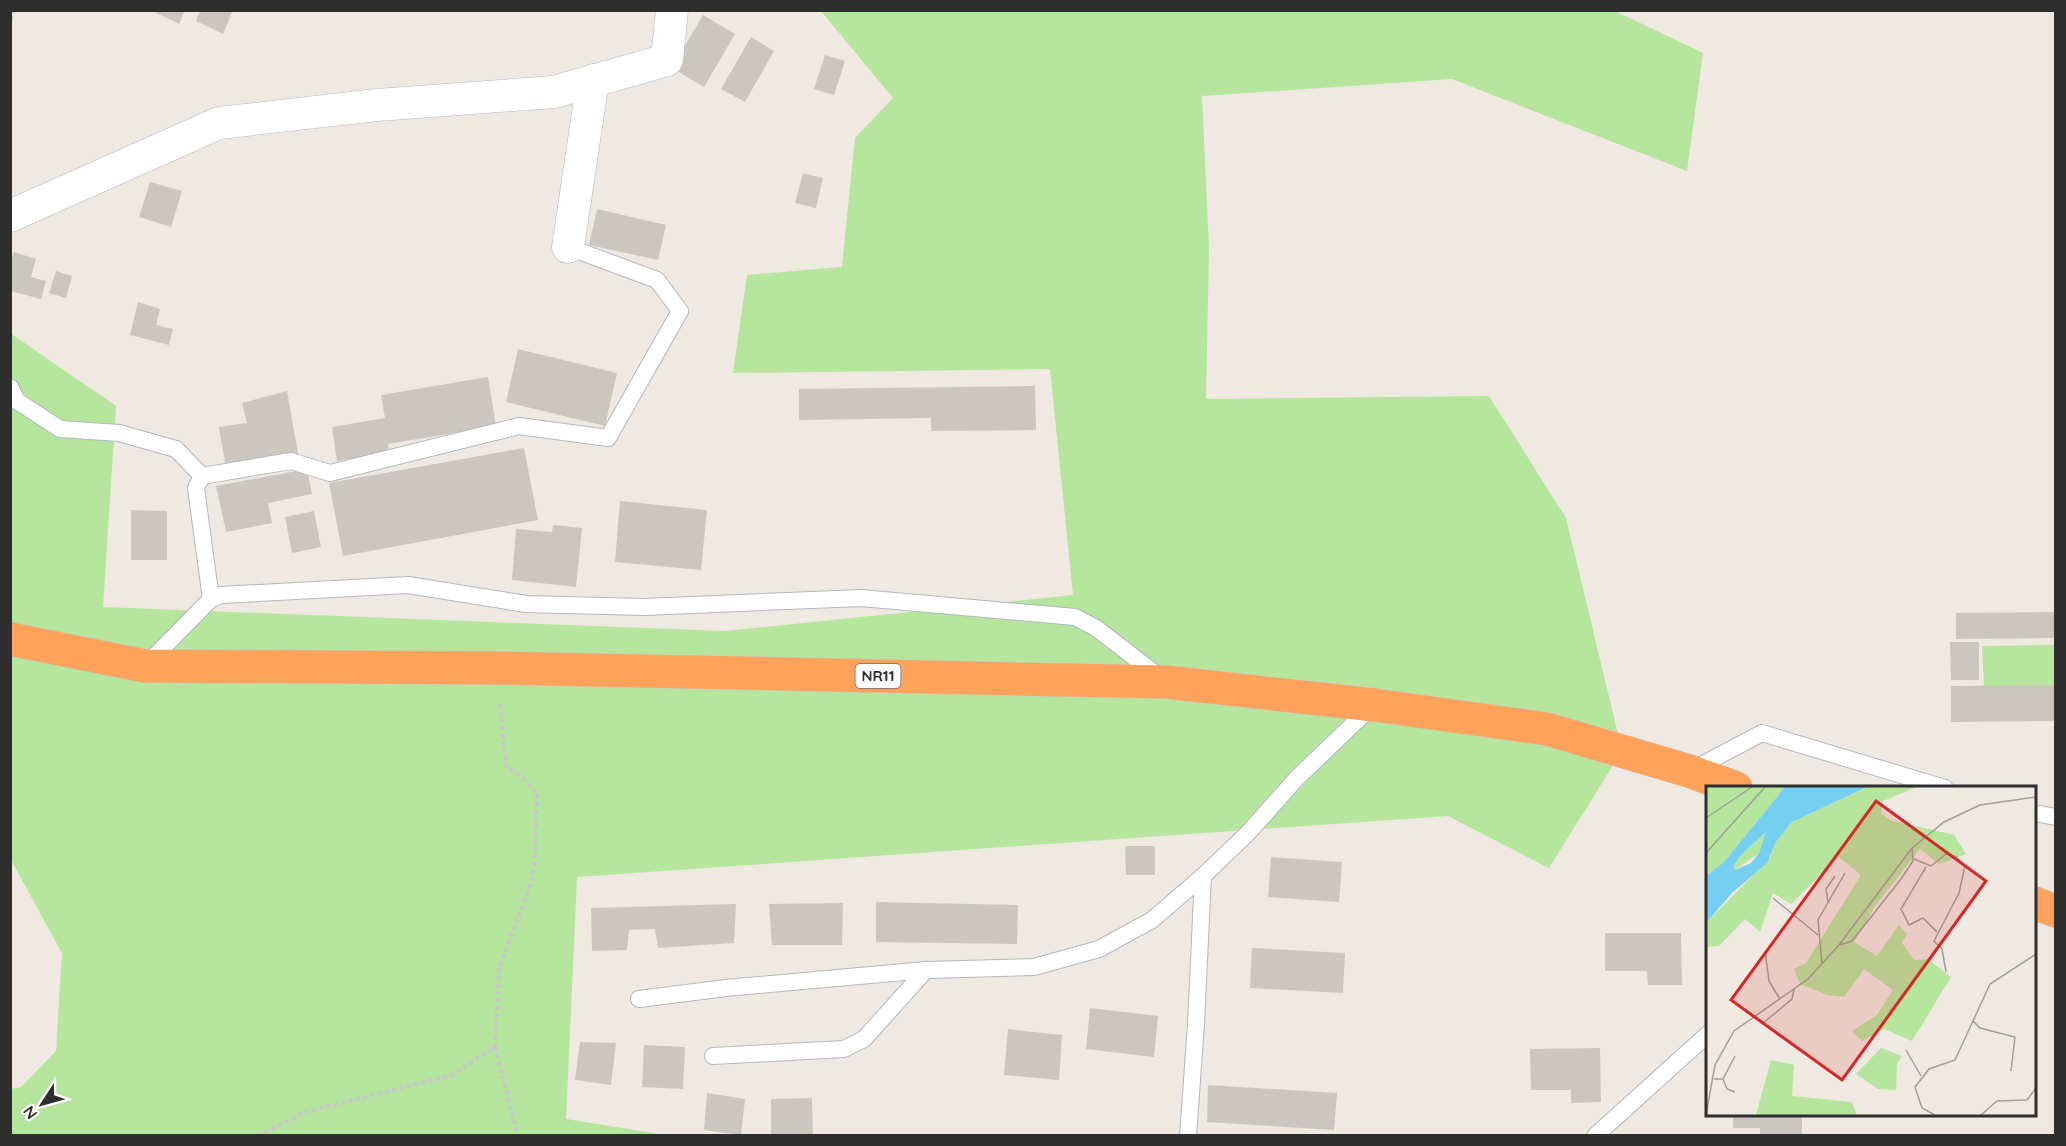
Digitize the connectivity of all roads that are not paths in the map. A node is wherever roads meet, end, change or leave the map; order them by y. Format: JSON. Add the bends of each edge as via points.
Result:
{"nodes":[{"id":1,"x":672,"y":10,"type":"edge"},
{"id":2,"x":593,"y":80,"type":"junction"},
{"id":3,"x":10,"y":216,"type":"edge"},
{"id":4,"x":568,"y":247,"type":"joint"},
{"id":5,"x":10,"y":387,"type":"edge"},
{"id":6,"x":202,"y":476,"type":"junction"},
{"id":7,"x":211,"y":599,"type":"junction"},
{"id":8,"x":10,"y":639,"type":"edge"},
{"id":9,"x":145,"y":666,"type":"junction"},
{"id":10,"x":1165,"y":682,"type":"junction"},
{"id":11,"x":1374,"y":705,"type":"junction"},
{"id":12,"x":1689,"y":771,"type":"junction"},
{"id":13,"x":1730,"y":786,"type":"edge"},
{"id":14,"x":1938,"y":786,"type":"edge"},
{"id":15,"x":2036,"y":813,"type":"edge"},
{"id":16,"x":2055,"y":817,"type":"edge"},
{"id":17,"x":1203,"y":876,"type":"junction"},
{"id":18,"x":2036,"y":904,"type":"edge"},
{"id":19,"x":2055,"y":911,"type":"edge"},
{"id":20,"x":926,"y":970,"type":"junction"},
{"id":21,"x":639,"y":999,"type":"dead end"},
{"id":22,"x":1706,"y":1035,"type":"edge"},
{"id":23,"x":713,"y":1056,"type":"dead end"},
{"id":24,"x":1188,"y":1136,"type":"edge"},
{"id":25,"x":1595,"y":1136,"type":"edge"}],
"edges":[{"from":1,"to":2,"type":"street","via":[[667,60]]},
{"from":2,"to":3,"type":"street","via":[[554,92],[377,105],[219,123]]},
{"from":2,"to":4,"type":"street"},
{"from":4,"to":6,"type":"lane","via":[[657,279],[680,311],[608,438],[519,426],[330,473],[291,460]]},
{"from":5,"to":6,"type":"lane","via":[[17,401],[60,429],[120,433],[176,449]]},
{"from":6,"to":7,"type":"lane","via":[[196,488]]},
{"from":7,"to":9,"type":"lane"},
{"from":7,"to":10,"type":"lane","via":[[221,595],[408,585],[526,604],[632,607],[861,598],[1075,616]]},
{"from":8,"to":9,"type":"highway","number":"NR11"},
{"from":9,"to":10,"type":"highway","number":"NR11","via":[[496,668]]},
{"from":10,"to":11,"type":"highway","number":"NR11"},
{"from":11,"to":12,"type":"highway","number":"NR11","via":[[1547,729]]},
{"from":11,"to":17,"type":"lane"},
{"from":12,"to":13,"type":"highway","number":"NR11"},
{"from":12,"to":14,"type":"lane","via":[[1762,733]]},
{"from":15,"to":16,"type":"lane"},
{"from":17,"to":20,"type":"lane","via":[[1152,920],[1099,949],[1034,967]]},
{"from":17,"to":24,"type":"lane"},
{"from":18,"to":19,"type":"highway"},
{"from":20,"to":21,"type":"lane"},
{"from":20,"to":23,"type":"lane","via":[[864,1039],[844,1049]]},
{"from":22,"to":25,"type":"lane"}]}
